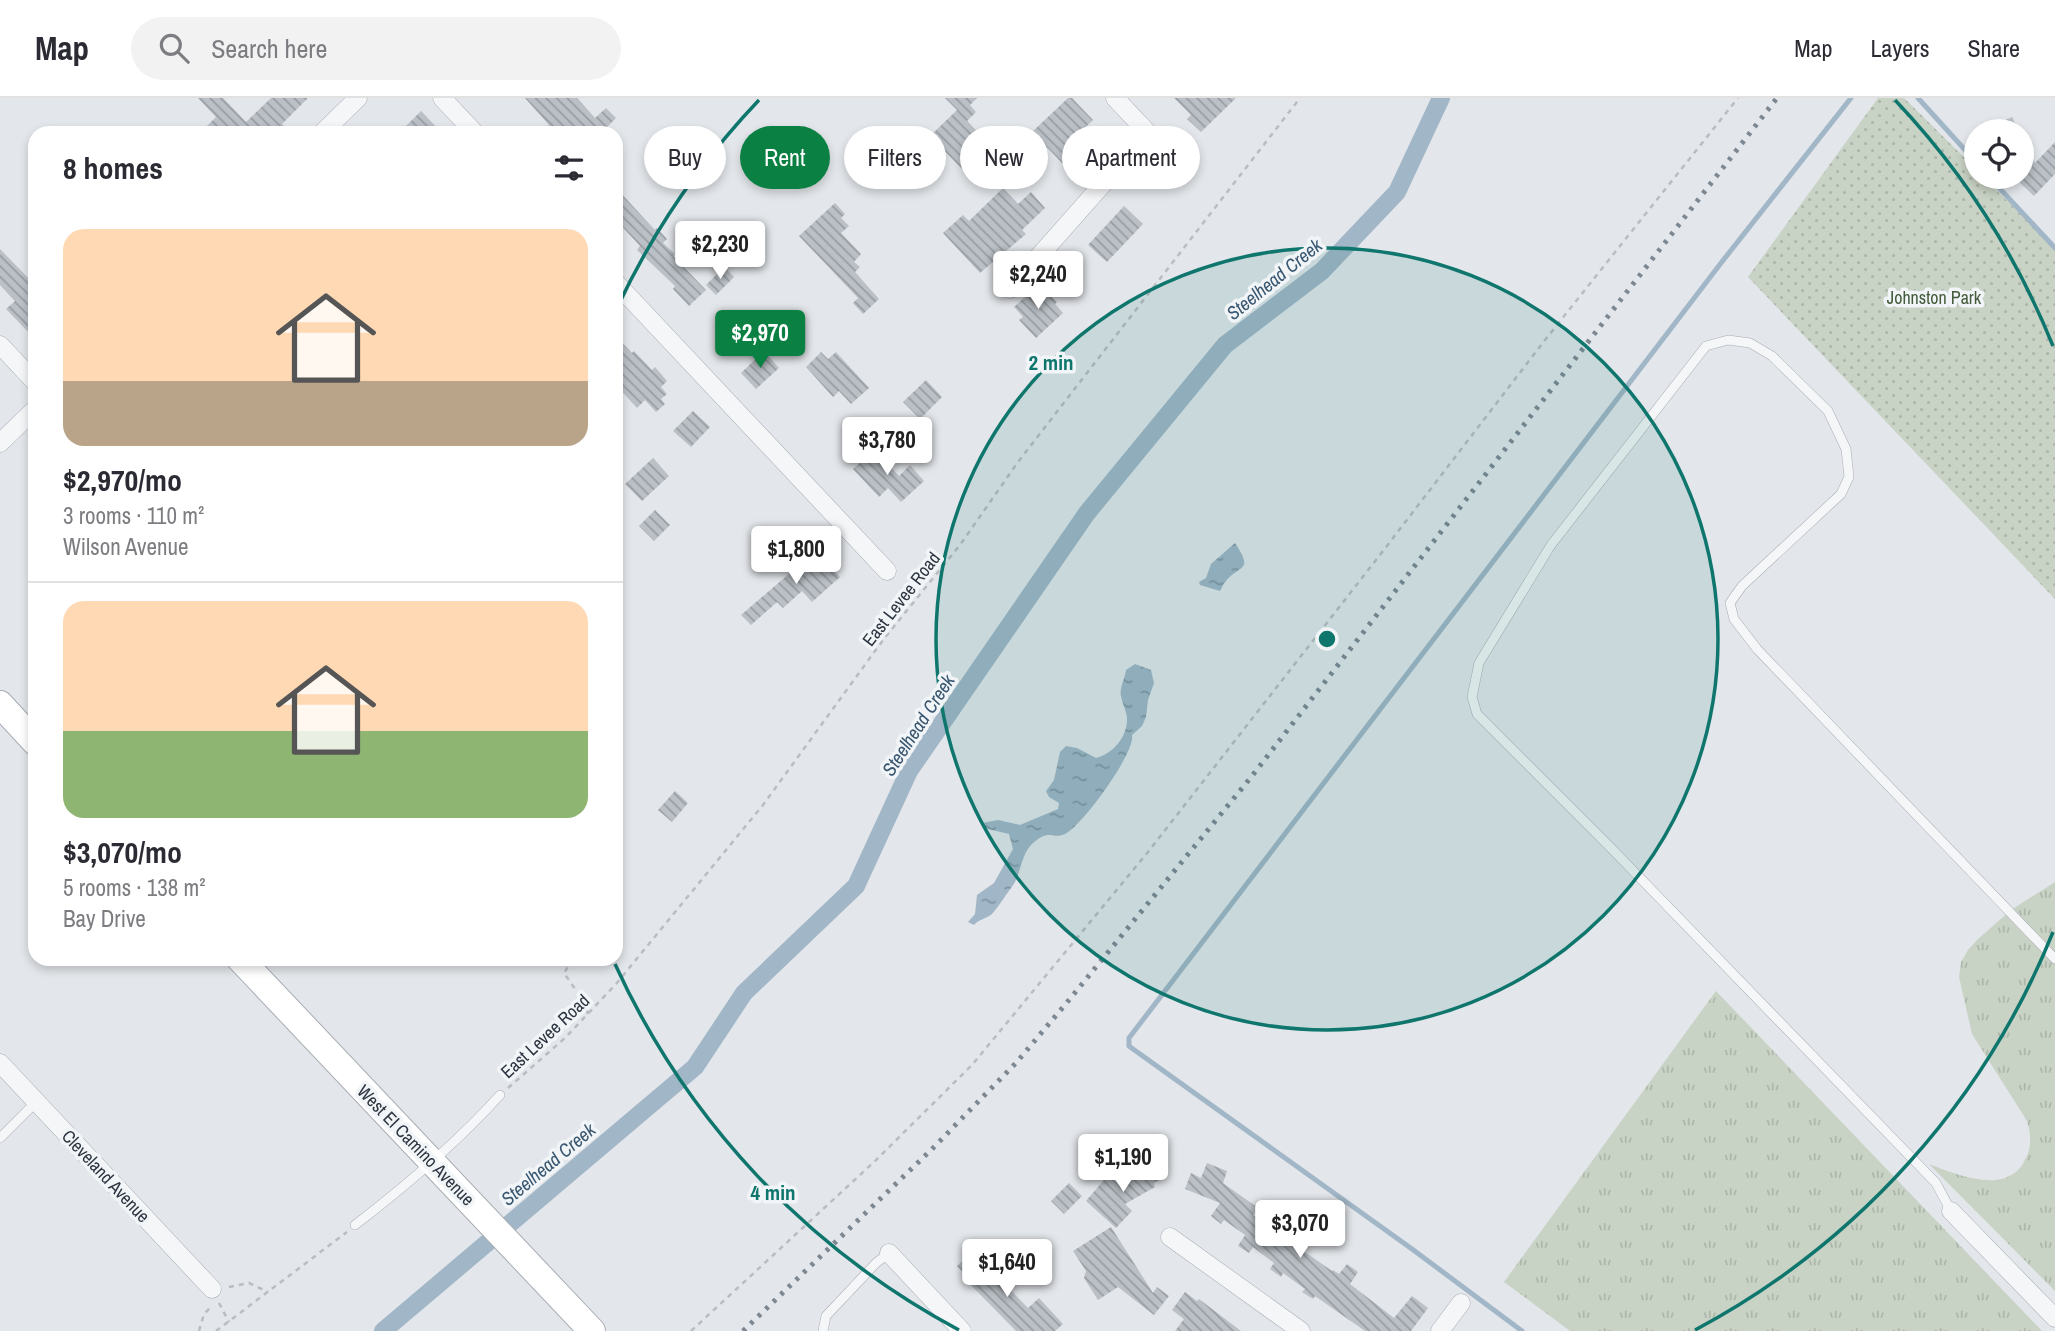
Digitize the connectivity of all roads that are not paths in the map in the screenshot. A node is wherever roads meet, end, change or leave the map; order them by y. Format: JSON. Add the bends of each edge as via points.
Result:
{"nodes":[{"id":1,"x":358,"y":98,"type":"edge"},
{"id":2,"x":442,"y":98,"type":"edge"},
{"id":3,"x":1115,"y":98,"type":"edge"},
{"id":4,"x":329,"y":126,"type":"edge"},
{"id":5,"x":468,"y":126,"type":"edge"},
{"id":6,"x":1141,"y":126,"type":"edge"},
{"id":7,"x":1098,"y":189,"type":"edge"},
{"id":8,"x":1010,"y":289,"type":"dead end"},
{"id":9,"x":623,"y":290,"type":"edge"},
{"id":10,"x":0,"y":345,"type":"edge"},
{"id":11,"x":28,"y":375,"type":"edge"},
{"id":12,"x":28,"y":416,"type":"edge"},
{"id":13,"x":0,"y":443,"type":"edge"},
{"id":14,"x":887,"y":571,"type":"dead end"},
{"id":15,"x":0,"y":704,"type":"edge"},
{"id":16,"x":28,"y":734,"type":"edge"},
{"id":17,"x":2055,"y":959,"type":"edge"},
{"id":18,"x":247,"y":966,"type":"edge"},
{"id":19,"x":0,"y":1063,"type":"edge"},
{"id":20,"x":500,"y":1095,"type":"road end"},
{"id":21,"x":36,"y":1102,"type":"junction"},
{"id":22,"x":0,"y":1138,"type":"edge"},
{"id":23,"x":433,"y":1163,"type":"junction"},
{"id":24,"x":1951,"y":1210,"type":"joint"},
{"id":25,"x":355,"y":1225,"type":"road end"},
{"id":26,"x":1170,"y":1237,"type":"dead end"},
{"id":27,"x":890,"y":1253,"type":"joint"},
{"id":28,"x":218,"y":1290,"type":"road end"},
{"id":29,"x":1461,"y":1303,"type":"dead end"},
{"id":30,"x":2055,"y":1318,"type":"edge"},
{"id":31,"x":592,"y":1331,"type":"edge"},
{"id":32,"x":823,"y":1331,"type":"edge"},
{"id":33,"x":962,"y":1331,"type":"edge"},
{"id":34,"x":1301,"y":1331,"type":"edge"},
{"id":35,"x":1440,"y":1331,"type":"edge"}],
"edges":[{"from":1,"to":4,"type":"street"},
{"from":2,"to":5,"type":"street"},
{"from":3,"to":6,"type":"street"},
{"from":7,"to":8,"type":"street"},
{"from":9,"to":14,"type":"street"},
{"from":10,"to":11,"type":"street"},
{"from":12,"to":13,"type":"street"},
{"from":15,"to":16,"type":"main road"},
{"from":17,"to":24,"type":"lane","via":[[1757,649],[1734,619],[1730,603],[1742,586],[1841,494],[1849,477],[1846,449],[1828,411],[1772,356],[1739,341],[1706,346],[1551,545],[1479,663],[1472,697],[1477,714],[1936,1183]]},
{"from":18,"to":23,"type":"main road","name":"West El Camino Avenue"},
{"from":19,"to":21,"type":"street","name":"Cleveland Avenue"},
{"from":20,"to":23,"type":"lane"},
{"from":21,"to":22,"type":"lane"},
{"from":21,"to":28,"type":"street","name":"Cleveland Avenue"},
{"from":23,"to":25,"type":"lane"},
{"from":23,"to":31,"type":"main road","name":"West El Camino Avenue"},
{"from":24,"to":30,"type":"street"},
{"from":26,"to":34,"type":"street"},
{"from":27,"to":32,"type":"lane","via":[[826,1316]]},
{"from":27,"to":33,"type":"street"},
{"from":29,"to":35,"type":"street"}]}
